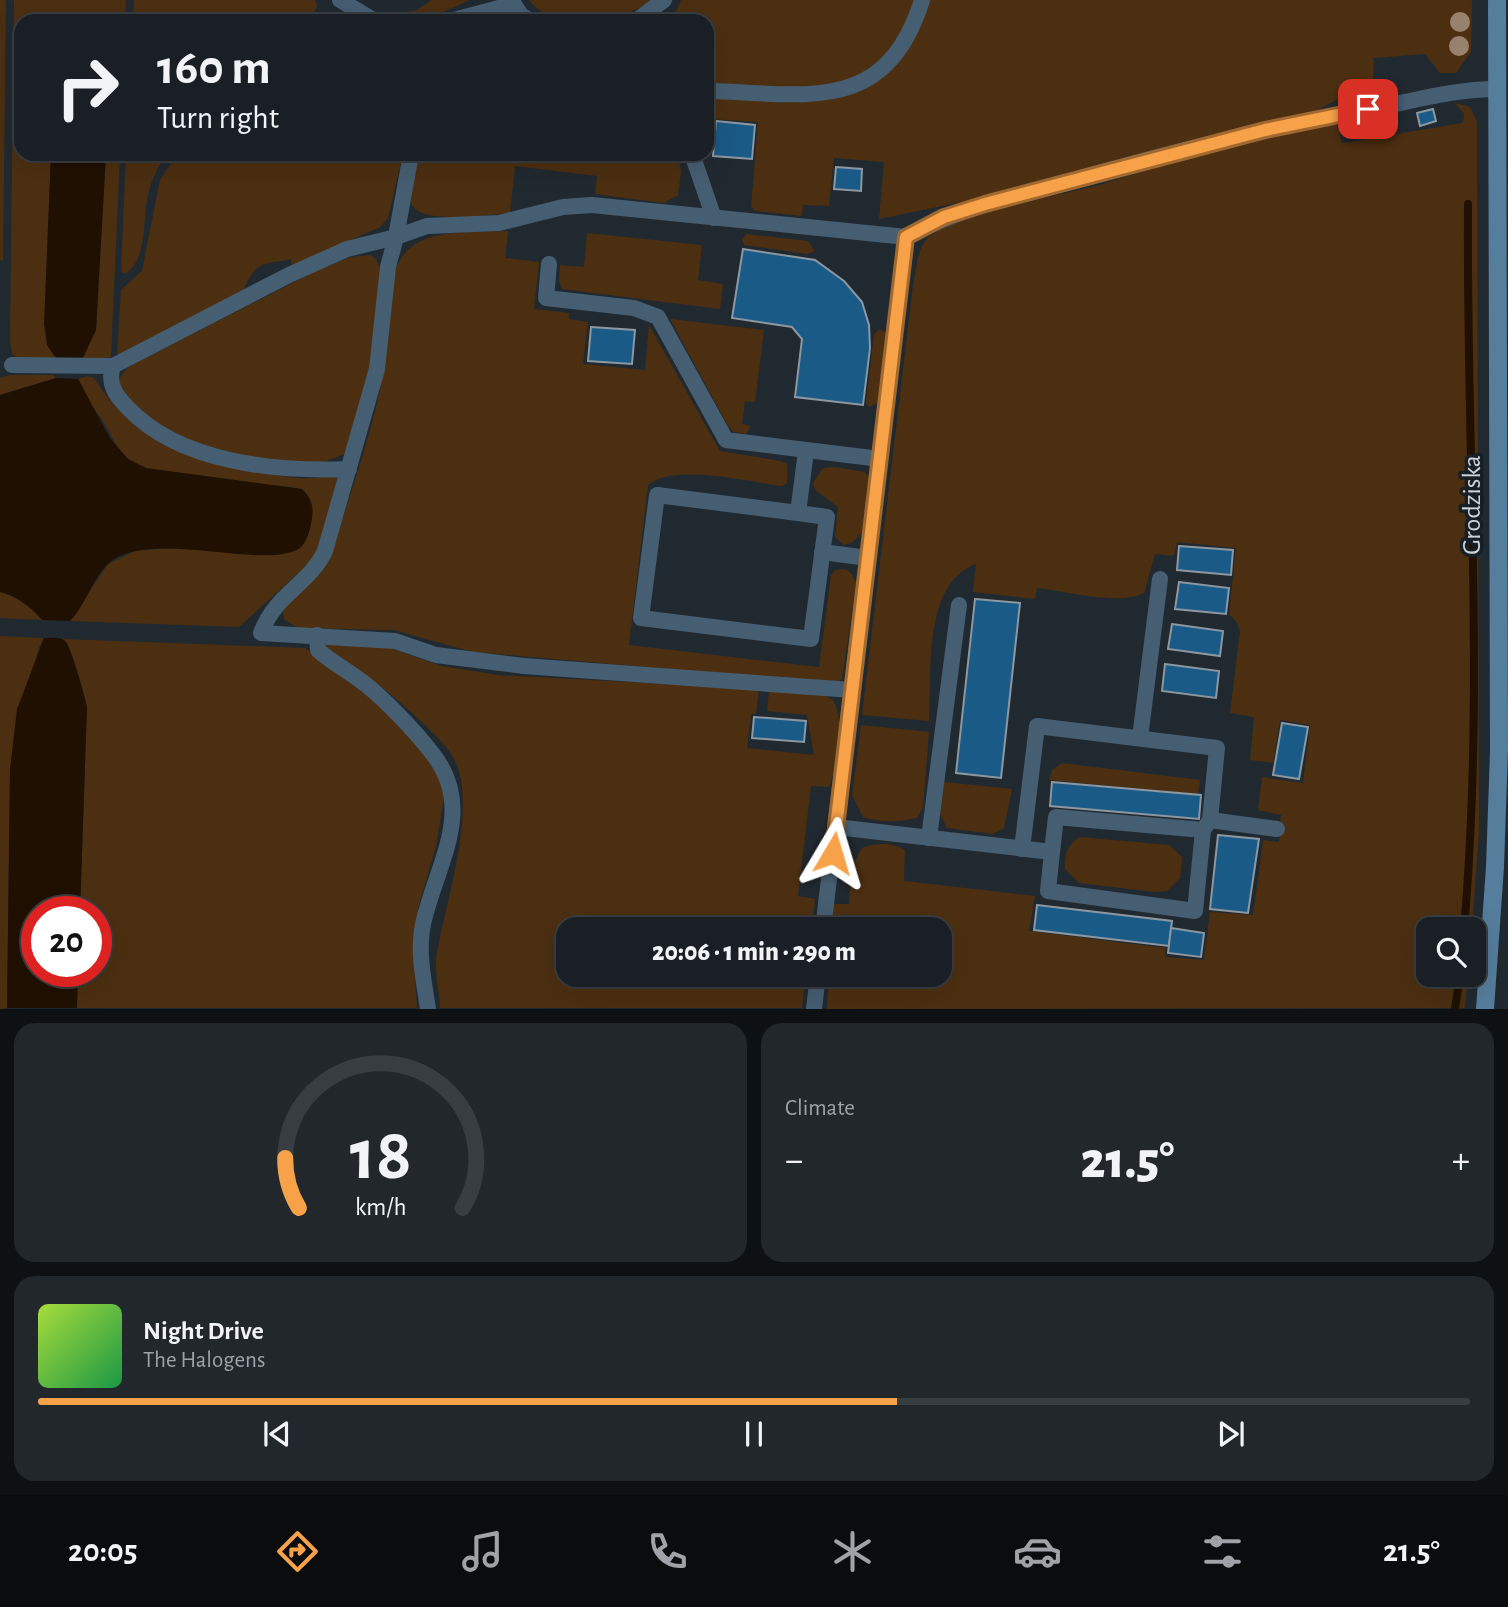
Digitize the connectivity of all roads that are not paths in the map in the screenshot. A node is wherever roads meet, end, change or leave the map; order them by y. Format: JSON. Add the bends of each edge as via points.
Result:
{"nodes":[{"id":1,"x":340,"y":0,"type":"edge"},
{"id":2,"x":922,"y":0,"type":"edge"},
{"id":3,"x":1497,"y":0,"type":"edge"},
{"id":4,"x":513,"y":2,"type":"edge"},
{"id":5,"x":364,"y":14,"type":"edge"},
{"id":6,"x":473,"y":14,"type":"edge"},
{"id":7,"x":1502,"y":89,"type":"edge"},
{"id":8,"x":714,"y":91,"type":"edge"},
{"id":9,"x":410,"y":161,"type":"edge"},
{"id":10,"x":695,"y":161,"type":"edge"},
{"id":11,"x":715,"y":218,"type":"junction"},
{"id":12,"x":396,"y":237,"type":"junction"},
{"id":13,"x":906,"y":237,"type":"junction"},
{"id":14,"x":550,"y":264,"type":"dead end"},
{"id":15,"x":12,"y":365,"type":"dead end"},
{"id":16,"x":113,"y":366,"type":"junction"},
{"id":17,"x":806,"y":451,"type":"junction"},
{"id":18,"x":880,"y":459,"type":"junction"},
{"id":19,"x":349,"y":468,"type":"junction"},
{"id":20,"x":798,"y":513,"type":"junction"},
{"id":21,"x":822,"y":552,"type":"junction"},
{"id":22,"x":868,"y":558,"type":"junction"},
{"id":23,"x":1160,"y":579,"type":"dead end"},
{"id":24,"x":959,"y":605,"type":"dead end"},
{"id":25,"x":317,"y":635,"type":"junction"},
{"id":26,"x":852,"y":690,"type":"junction"},
{"id":27,"x":1140,"y":738,"type":"junction"},
{"id":28,"x":1207,"y":825,"type":"junction"},
{"id":29,"x":836,"y":827,"type":"junction"},
{"id":30,"x":1277,"y":829,"type":"dead end"},
{"id":31,"x":929,"y":838,"type":"junction"},
{"id":32,"x":1022,"y":849,"type":"junction"},
{"id":33,"x":1052,"y":852,"type":"junction"},
{"id":34,"x":825,"y":917,"type":"edge"},
{"id":35,"x":817,"y":987,"type":"edge"},
{"id":36,"x":428,"y":1009,"type":"edge"},
{"id":37,"x":814,"y":1009,"type":"edge"},
{"id":38,"x":1485,"y":1009,"type":"edge"}],
"edges":[{"from":1,"to":5,"type":"lane"},
{"from":2,"to":8,"type":"lane","via":[[908,38],[886,66],[865,82],[815,94]]},
{"from":3,"to":7,"type":"main road","name":"Grodziska"},
{"from":4,"to":6,"type":"lane"},
{"from":7,"to":13,"type":"lane","via":[[1453,91],[1135,163],[944,217]]},
{"from":7,"to":38,"type":"main road","name":"Grodziska","via":[[1499,751]]},
{"from":9,"to":12,"type":"lane"},
{"from":10,"to":11,"type":"lane"},
{"from":11,"to":12,"type":"lane","via":[[576,205],[499,223],[427,226]]},
{"from":11,"to":13,"type":"lane"},
{"from":12,"to":16,"type":"lane","via":[[347,249]]},
{"from":12,"to":19,"type":"lane","via":[[388,267],[377,369]]},
{"from":13,"to":18,"type":"lane"},
{"from":14,"to":17,"type":"lane","via":[[546,298],[634,308],[658,317],[726,440]]},
{"from":15,"to":16,"type":"lane"},
{"from":16,"to":19,"type":"lane","via":[[114,394],[154,432],[190,450],[300,469]]},
{"from":17,"to":18,"type":"lane"},
{"from":17,"to":20,"type":"lane"},
{"from":18,"to":22,"type":"lane"},
{"from":19,"to":25,"type":"lane","via":[[320,562],[270,610],[261,633]]},
{"from":20,"to":21,"type":"lane","via":[[827,517]]},
{"from":20,"to":21,"type":"lane","via":[[657,495],[641,618],[811,639]]},
{"from":21,"to":22,"type":"lane"},
{"from":22,"to":26,"type":"lane"},
{"from":23,"to":27,"type":"lane"},
{"from":24,"to":31,"type":"lane"},
{"from":25,"to":26,"type":"lane","via":[[395,641],[436,655],[524,666]]},
{"from":25,"to":36,"type":"lane","via":[[318,650],[364,683],[432,752],[448,776],[455,805],[446,852],[422,925],[420,956]]},
{"from":26,"to":29,"type":"lane"},
{"from":27,"to":28,"type":"lane","via":[[1217,747]]},
{"from":27,"to":32,"type":"lane","via":[[1037,726]]},
{"from":28,"to":30,"type":"lane"},
{"from":28,"to":33,"type":"lane","via":[[1056,817]]},
{"from":28,"to":33,"type":"lane","via":[[1195,911],[1048,891]]},
{"from":29,"to":31,"type":"lane"},
{"from":29,"to":34,"type":"lane"},
{"from":31,"to":32,"type":"lane"},
{"from":32,"to":33,"type":"lane"},
{"from":35,"to":37,"type":"lane"}]}
